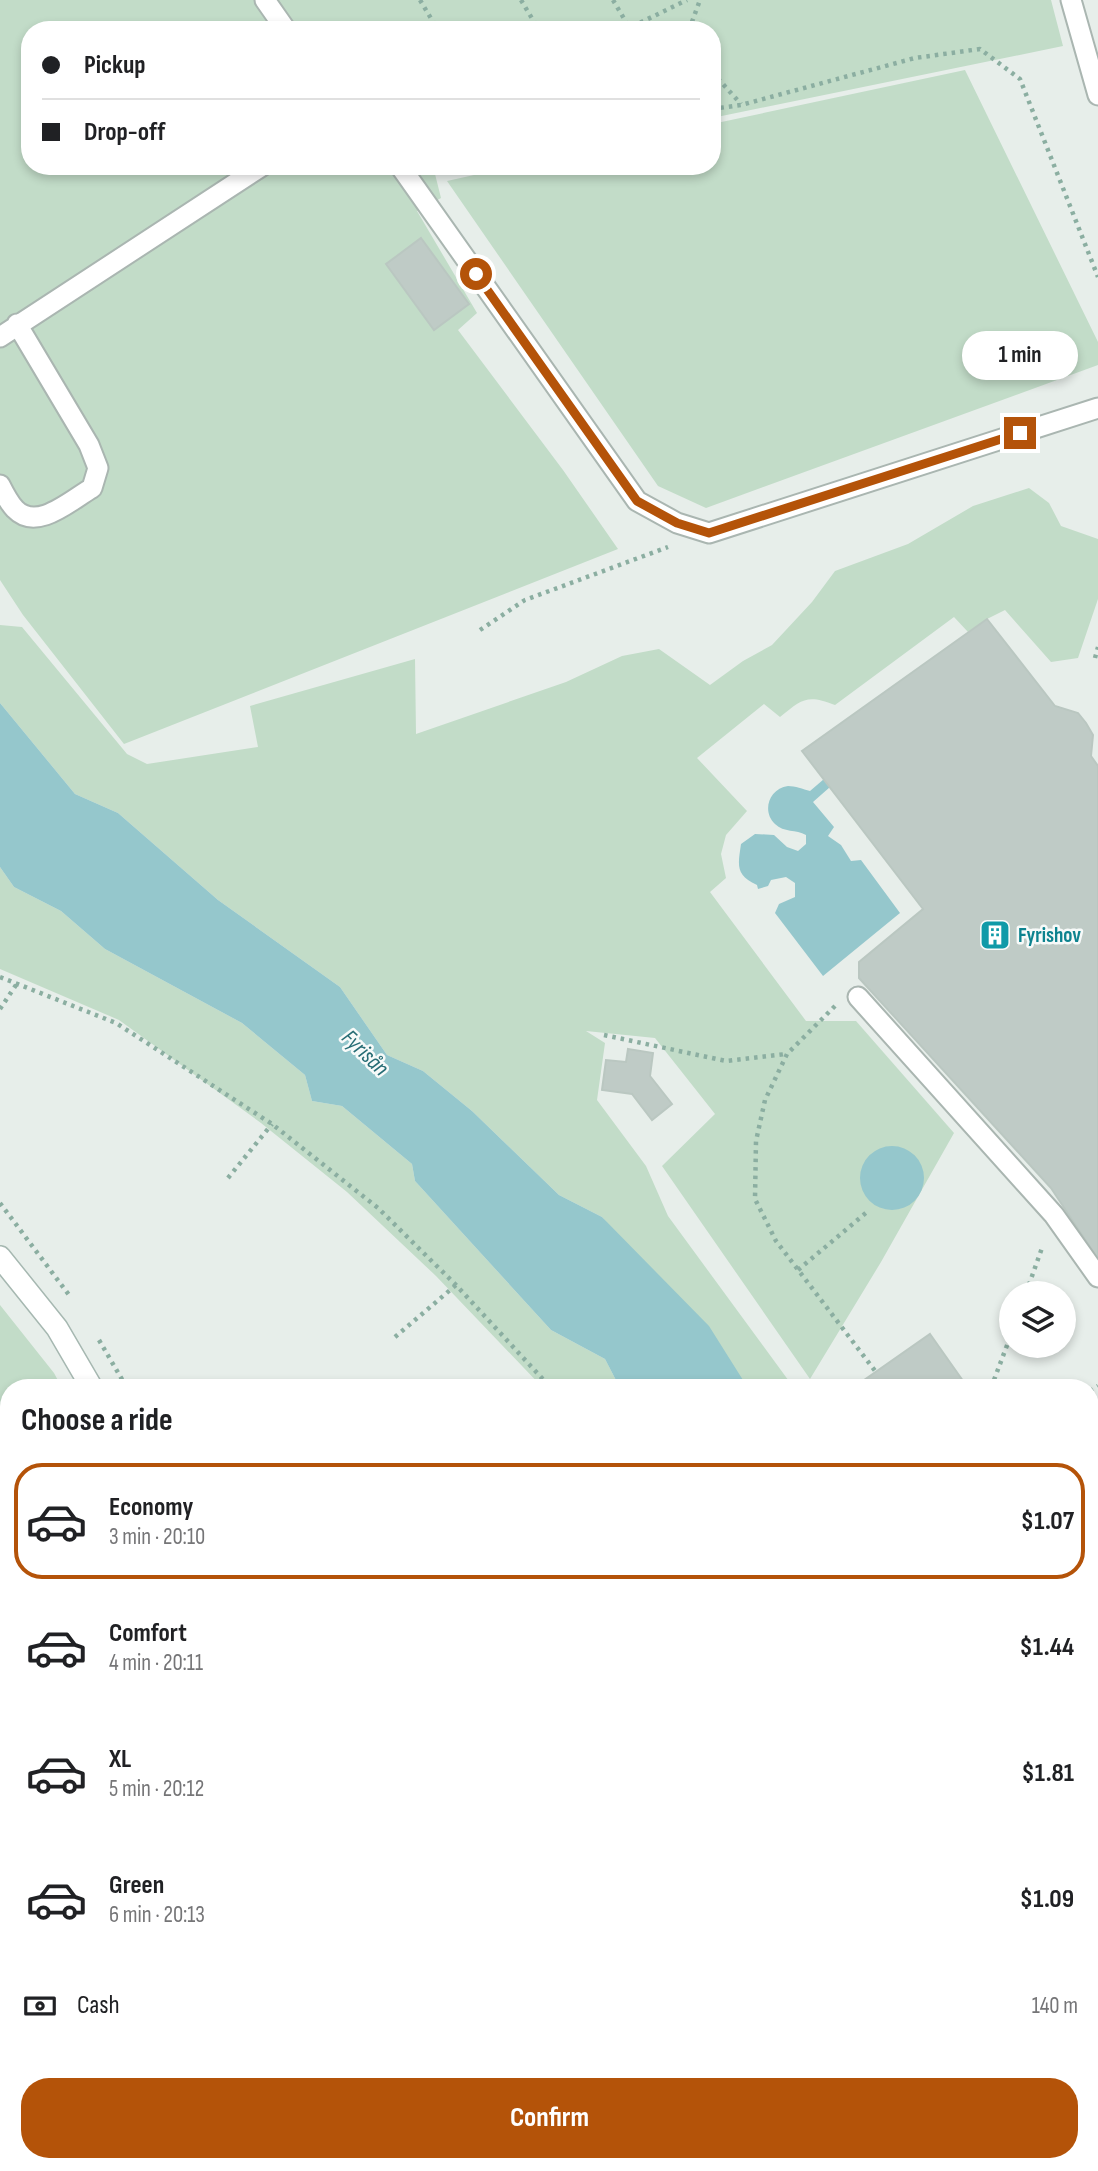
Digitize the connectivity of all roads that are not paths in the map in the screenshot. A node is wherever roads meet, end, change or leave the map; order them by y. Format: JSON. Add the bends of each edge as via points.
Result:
{"nodes":[{"id":1,"x":265,"y":0,"type":"edge"},
{"id":2,"x":1071,"y":0,"type":"edge"},
{"id":3,"x":280,"y":21,"type":"edge"},
{"id":4,"x":1098,"y":95,"type":"edge"},
{"id":5,"x":247,"y":175,"type":"edge"},
{"id":6,"x":406,"y":175,"type":"edge"},
{"id":7,"x":17,"y":324,"type":"junction"},
{"id":8,"x":0,"y":337,"type":"edge"},
{"id":9,"x":1098,"y":408,"type":"edge"},
{"id":10,"x":0,"y":485,"type":"edge"},
{"id":11,"x":858,"y":997,"type":"road end"},
{"id":12,"x":0,"y":1256,"type":"edge"},
{"id":13,"x":1098,"y":1277,"type":"edge"},
{"id":14,"x":87,"y":1379,"type":"edge"}],
"edges":[{"from":1,"to":3,"type":"lane"},
{"from":2,"to":4,"type":"lane"},
{"from":5,"to":7,"type":"lane"},
{"from":6,"to":9,"type":"lane","via":[[637,501],[677,523],[709,533]]},
{"from":7,"to":8,"type":"lane"},
{"from":7,"to":10,"type":"lane","via":[[89,444],[98,468],[92,488],[41,518],[26,518],[13,508]]},
{"from":11,"to":13,"type":"lane","via":[[1054,1214]]},
{"from":12,"to":14,"type":"street","via":[[57,1328]]}]}
